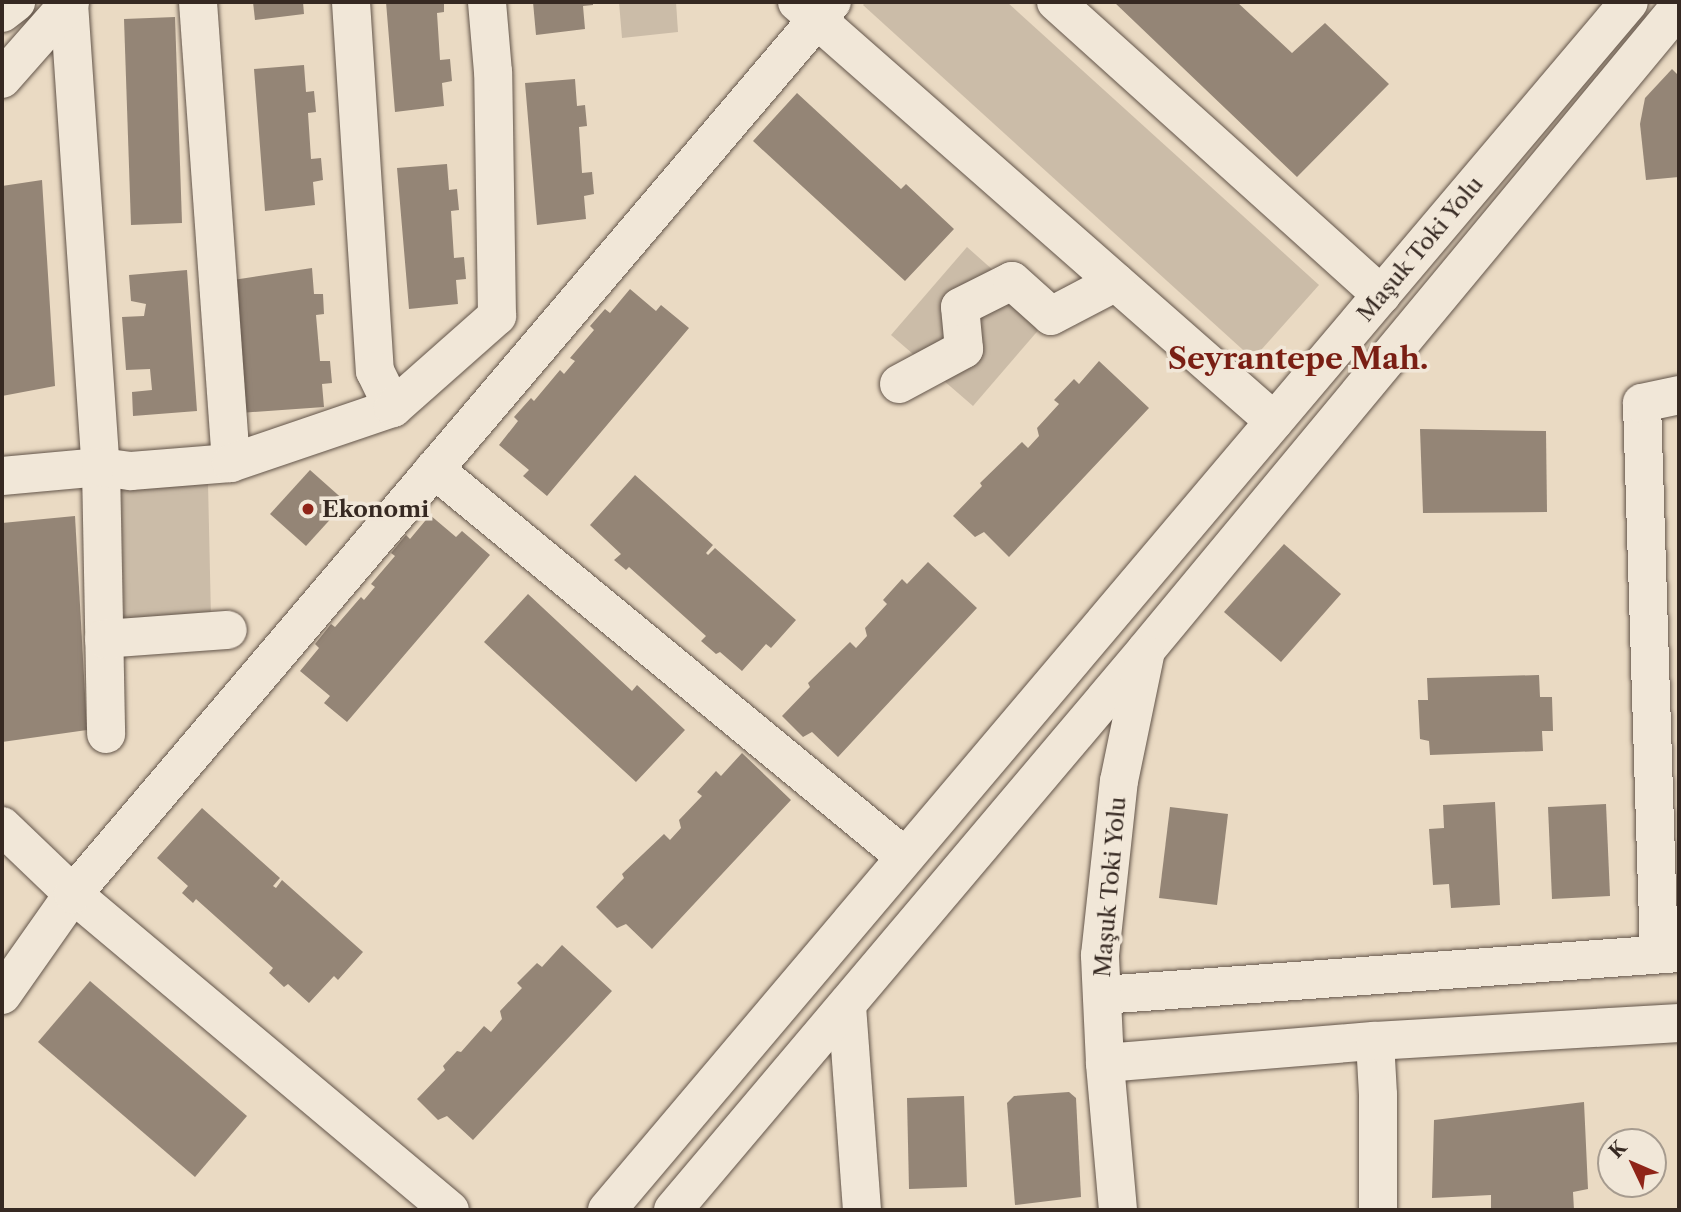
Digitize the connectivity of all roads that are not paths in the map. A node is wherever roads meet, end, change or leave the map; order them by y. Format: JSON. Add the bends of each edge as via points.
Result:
{"nodes":[{"id":1,"x":16,"y":2,"type":"edge"},
{"id":2,"x":70,"y":2,"type":"edge"},
{"id":3,"x":198,"y":2,"type":"edge"},
{"id":4,"x":352,"y":2,"type":"edge"},
{"id":5,"x":487,"y":2,"type":"edge"},
{"id":6,"x":1056,"y":2,"type":"edge"},
{"id":7,"x":1629,"y":2,"type":"edge"},
{"id":8,"x":1679,"y":7,"type":"edge"},
{"id":9,"x":815,"y":8,"type":"edge"},
{"id":10,"x":2,"y":12,"type":"edge"},
{"id":11,"x":2,"y":79,"type":"edge"},
{"id":12,"x":1116,"y":282,"type":"junction"},
{"id":13,"x":1381,"y":295,"type":"junction"},
{"id":14,"x":900,"y":384,"type":"dead end"},
{"id":15,"x":1679,"y":395,"type":"edge"},
{"id":16,"x":393,"y":408,"type":"junction"},
{"id":17,"x":1274,"y":421,"type":"junction"},
{"id":18,"x":231,"y":463,"type":"junction"},
{"id":19,"x":101,"y":467,"type":"junction"},
{"id":20,"x":434,"y":469,"type":"junction"},
{"id":21,"x":2,"y":476,"type":"edge"},
{"id":22,"x":1107,"y":619,"type":"junction"},
{"id":23,"x":228,"y":630,"type":"dead end"},
{"id":24,"x":104,"y":639,"type":"junction"},
{"id":25,"x":1146,"y":650,"type":"junction"},
{"id":26,"x":106,"y":734,"type":"dead end"},
{"id":27,"x":2,"y":827,"type":"edge"},
{"id":28,"x":905,"y":857,"type":"junction"},
{"id":29,"x":73,"y":894,"type":"junction"},
{"id":30,"x":1669,"y":954,"type":"edge"},
{"id":31,"x":2,"y":995,"type":"edge"},
{"id":32,"x":1102,"y":995,"type":"junction"},
{"id":33,"x":847,"y":1006,"type":"junction"},
{"id":34,"x":1679,"y":1023,"type":"edge"},
{"id":35,"x":1375,"y":1041,"type":"junction"},
{"id":36,"x":1105,"y":1063,"type":"junction"},
{"id":37,"x":450,"y":1210,"type":"edge"},
{"id":38,"x":607,"y":1210,"type":"edge"},
{"id":39,"x":673,"y":1210,"type":"edge"},
{"id":40,"x":862,"y":1210,"type":"edge"},
{"id":41,"x":1118,"y":1210,"type":"edge"},
{"id":42,"x":1378,"y":1210,"type":"edge"}],
"edges":[{"from":1,"to":10,"type":"street"},
{"from":2,"to":11,"type":"street"},
{"from":2,"to":19,"type":"street"},
{"from":3,"to":18,"type":"street"},
{"from":4,"to":16,"type":"street","via":[[375,371]]},
{"from":5,"to":16,"type":"street","via":[[493,72],[498,316]]},
{"from":6,"to":13,"type":"street"},
{"from":7,"to":13,"type":"street","name":"Maşuk Toki Yolu"},
{"from":8,"to":25,"type":"street","name":"Maşuk Toki Yolu"},
{"from":9,"to":12,"type":"street"},
{"from":9,"to":20,"type":"street"},
{"from":12,"to":14,"type":"street","via":[[1051,316],[1012,281],[960,307],[964,349]]},
{"from":12,"to":17,"type":"street"},
{"from":13,"to":17,"type":"street","name":"Maşuk Toki Yolu"},
{"from":15,"to":30,"type":"street","via":[[1642,403]]},
{"from":16,"to":18,"type":"street"},
{"from":17,"to":22,"type":"street","name":"Maşuk Toki Yolu"},
{"from":18,"to":19,"type":"street","via":[[131,471]]},
{"from":19,"to":21,"type":"street"},
{"from":19,"to":24,"type":"street"},
{"from":20,"to":28,"type":"street"},
{"from":20,"to":29,"type":"street"},
{"from":22,"to":25,"type":"street"},
{"from":22,"to":28,"type":"street","name":"Maşuk Toki Yolu"},
{"from":23,"to":24,"type":"street"},
{"from":24,"to":26,"type":"street"},
{"from":25,"to":32,"type":"street","name":"Maşuk Toki Yolu","via":[[1119,781],[1100,956]]},
{"from":25,"to":33,"type":"street"},
{"from":27,"to":29,"type":"street"},
{"from":28,"to":38,"type":"street","name":"Maşuk Toki Yolu"},
{"from":29,"to":31,"type":"street"},
{"from":29,"to":37,"type":"street"},
{"from":30,"to":32,"type":"street"},
{"from":32,"to":36,"type":"street","name":"Maşuk Toki Yolu"},
{"from":33,"to":39,"type":"street"},
{"from":33,"to":40,"type":"street"},
{"from":34,"to":35,"type":"street"},
{"from":35,"to":36,"type":"street"},
{"from":35,"to":42,"type":"street"},
{"from":36,"to":41,"type":"street","name":"Maşuk Toki Yolu"}]}
